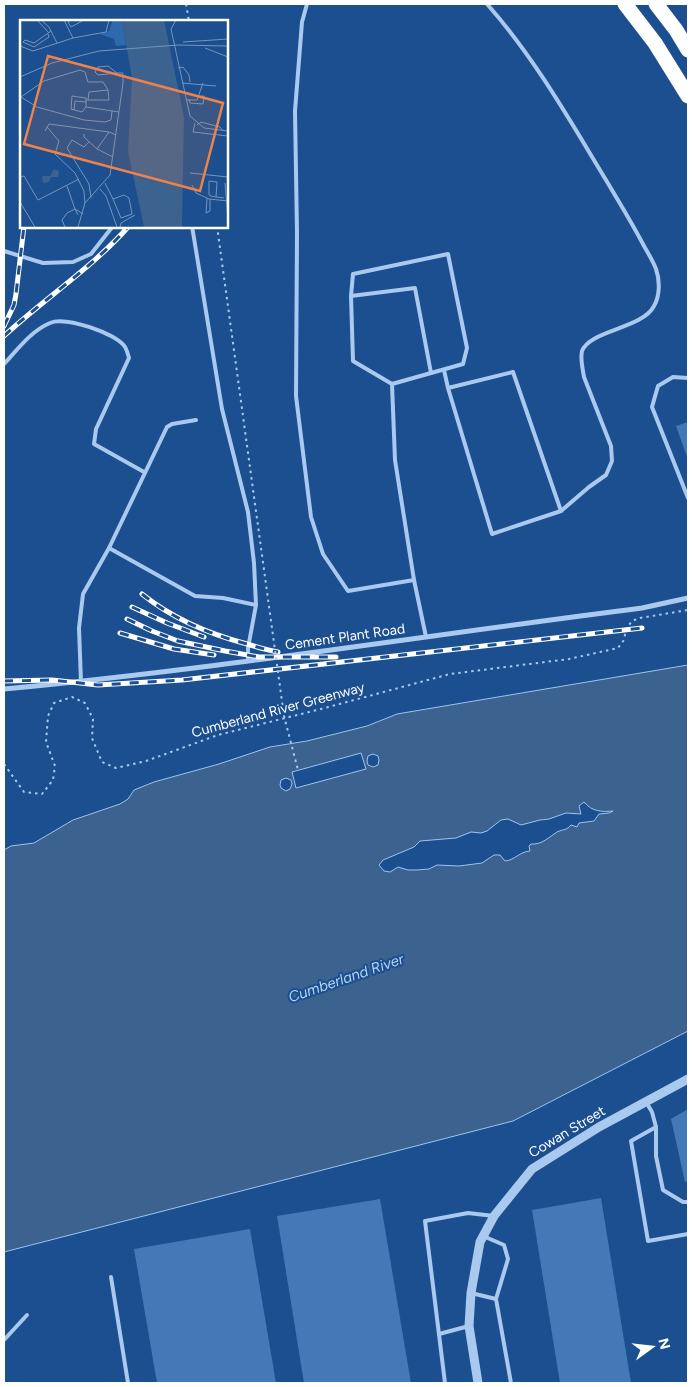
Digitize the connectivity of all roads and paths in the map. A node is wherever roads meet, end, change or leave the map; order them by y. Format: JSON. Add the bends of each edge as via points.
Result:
{"nodes":[{"id":1,"x":186,"y":4,"type":"edge"},
{"id":2,"x":307,"y":4,"type":"edge"},
{"id":3,"x":487,"y":4,"type":"edge"},
{"id":4,"x":625,"y":4,"type":"edge"},
{"id":5,"x":656,"y":4,"type":"edge"},
{"id":6,"x":189,"y":20,"type":"edge"},
{"id":7,"x":688,"y":50,"type":"edge"},
{"id":8,"x":688,"y":96,"type":"edge"},
{"id":9,"x":111,"y":228,"type":"edge"},
{"id":10,"x":192,"y":228,"type":"edge"},
{"id":11,"x":217,"y":228,"type":"edge"},
{"id":12,"x":4,"y":251,"type":"edge"},
{"id":13,"x":351,"y":296,"type":"junction"},
{"id":14,"x":4,"y":364,"type":"edge"},
{"id":15,"x":444,"y":370,"type":"junction"},
{"id":16,"x":431,"y":373,"type":"junction"},
{"id":17,"x":688,"y":378,"type":"edge"},
{"id":18,"x":392,"y":384,"type":"junction"},
{"id":19,"x":448,"y":388,"type":"junction"},
{"id":20,"x":196,"y":420,"type":"dead end"},
{"id":21,"x":144,"y":472,"type":"junction"},
{"id":22,"x":688,"y":498,"type":"edge"},
{"id":23,"x":561,"y":511,"type":"junction"},
{"id":24,"x":109,"y":548,"type":"junction"},
{"id":25,"x":414,"y":580,"type":"junction"},
{"id":26,"x":688,"y":598,"type":"edge"},
{"id":27,"x":256,"y":605,"type":"junction"},
{"id":28,"x":688,"y":610,"type":"edge"},
{"id":29,"x":426,"y":638,"type":"junction"},
{"id":30,"x":248,"y":661,"type":"junction"},
{"id":31,"x":81,"y":682,"type":"junction"},
{"id":32,"x":4,"y":689,"type":"edge"},
{"id":33,"x":4,"y":764,"type":"edge"},
{"id":34,"x":298,"y":770,"type":"dead end"},
{"id":35,"x":688,"y":1079,"type":"edge"},
{"id":36,"x":646,"y":1102,"type":"junction"},
{"id":37,"x":656,"y":1127,"type":"junction"},
{"id":38,"x":688,"y":1202,"type":"edge"},
{"id":39,"x":494,"y":1216,"type":"junction"},
{"id":40,"x":688,"y":1234,"type":"edge"},
{"id":41,"x":483,"y":1236,"type":"junction"},
{"id":42,"x":111,"y":1277,"type":"dead end"},
{"id":43,"x":471,"y":1293,"type":"junction"},
{"id":44,"x":496,"y":1299,"type":"junction"},
{"id":45,"x":27,"y":1315,"type":"dead end"},
{"id":46,"x":469,"y":1326,"type":"junction"},
{"id":47,"x":439,"y":1334,"type":"junction"},
{"id":48,"x":4,"y":1340,"type":"edge"},
{"id":49,"x":128,"y":1383,"type":"edge"},
{"id":50,"x":445,"y":1383,"type":"edge"},
{"id":51,"x":478,"y":1383,"type":"edge"},
{"id":52,"x":511,"y":1383,"type":"edge"}],
"edges":[{"from":1,"to":6,"type":"path"},
{"from":2,"to":25,"type":"lane","via":[[302,22],[295,111],[296,387],[311,517],[323,554],[348,591]]},
{"from":3,"to":23,"type":"lane","via":[[555,96],[630,220],[659,281],[658,297],[646,316],[588,342],[582,352],[584,377],[610,446],[612,461],[606,475]]},
{"from":4,"to":8,"type":"highway","via":[[655,43]]},
{"from":5,"to":7,"type":"highway"},
{"from":9,"to":12,"type":"lane","via":[[91,254],[73,262],[43,263]]},
{"from":10,"to":27,"type":"lane","via":[[222,409],[248,512]]},
{"from":11,"to":34,"type":"path","bridge":true,"via":[[284,716]]},
{"from":13,"to":15,"type":"lane","via":[[353,274],[448,254],[468,348],[463,364]]},
{"from":13,"to":16,"type":"lane","via":[[415,288]]},
{"from":13,"to":18,"type":"lane","via":[[353,361]]},
{"from":14,"to":21,"type":"lane","via":[[32,334],[52,321],[77,323],[110,335],[125,346],[129,358],[96,429],[94,444]]},
{"from":15,"to":16,"type":"lane"},
{"from":15,"to":19,"type":"lane"},
{"from":16,"to":18,"type":"lane"},
{"from":17,"to":22,"type":"lane","via":[[674,378],[658,386],[652,407]]},
{"from":18,"to":25,"type":"lane","via":[[396,460]]},
{"from":19,"to":23,"type":"lane","via":[[512,372]]},
{"from":19,"to":23,"type":"lane","via":[[492,534]]},
{"from":20,"to":21,"type":"lane","via":[[167,427]]},
{"from":21,"to":24,"type":"lane"},
{"from":24,"to":27,"type":"lane","via":[[195,596]]},
{"from":24,"to":31,"type":"lane","via":[[83,594]]},
{"from":25,"to":29,"type":"lane"},
{"from":26,"to":29,"type":"street","name":"Cement Plant Road","via":[[642,608]]},
{"from":27,"to":30,"type":"lane"},
{"from":28,"to":33,"type":"path","name":"Cumberland River Greenway","via":[[632,621],[618,648],[569,659],[450,674],[218,735],[146,761],[116,768],[102,762],[92,738],[93,719],[85,703],[72,697],[54,703],[48,716],[46,742],[55,766],[53,780],[42,794],[24,792]]},
{"from":29,"to":30,"type":"street","name":"Cement Plant Road"},
{"from":30,"to":31,"type":"street","name":"Cement Plant Road"},
{"from":31,"to":32,"type":"street","name":"Cement Plant Road"},
{"from":35,"to":36,"type":"street","name":"Cowan Street"},
{"from":36,"to":37,"type":"lane"},
{"from":36,"to":39,"type":"street","name":"Cowan Street","via":[[532,1169]]},
{"from":37,"to":38,"type":"lane","via":[[656,1156],[663,1190]]},
{"from":37,"to":40,"type":"lane","via":[[630,1141],[648,1240]]},
{"from":39,"to":41,"type":"street","name":"Cowan Street"},
{"from":39,"to":47,"type":"lane","via":[[468,1213],[425,1222]]},
{"from":41,"to":43,"type":"street","name":"Cowan Street"},
{"from":41,"to":44,"type":"lane","via":[[504,1246],[508,1259]]},
{"from":42,"to":49,"type":"lane"},
{"from":43,"to":44,"type":"lane"},
{"from":43,"to":46,"type":"street","name":"Cowan Street"},
{"from":44,"to":52,"type":"lane"},
{"from":45,"to":48,"type":"lane"},
{"from":46,"to":47,"type":"lane"},
{"from":46,"to":51,"type":"street","name":"Cowan Street"},
{"from":47,"to":50,"type":"lane"}]}
